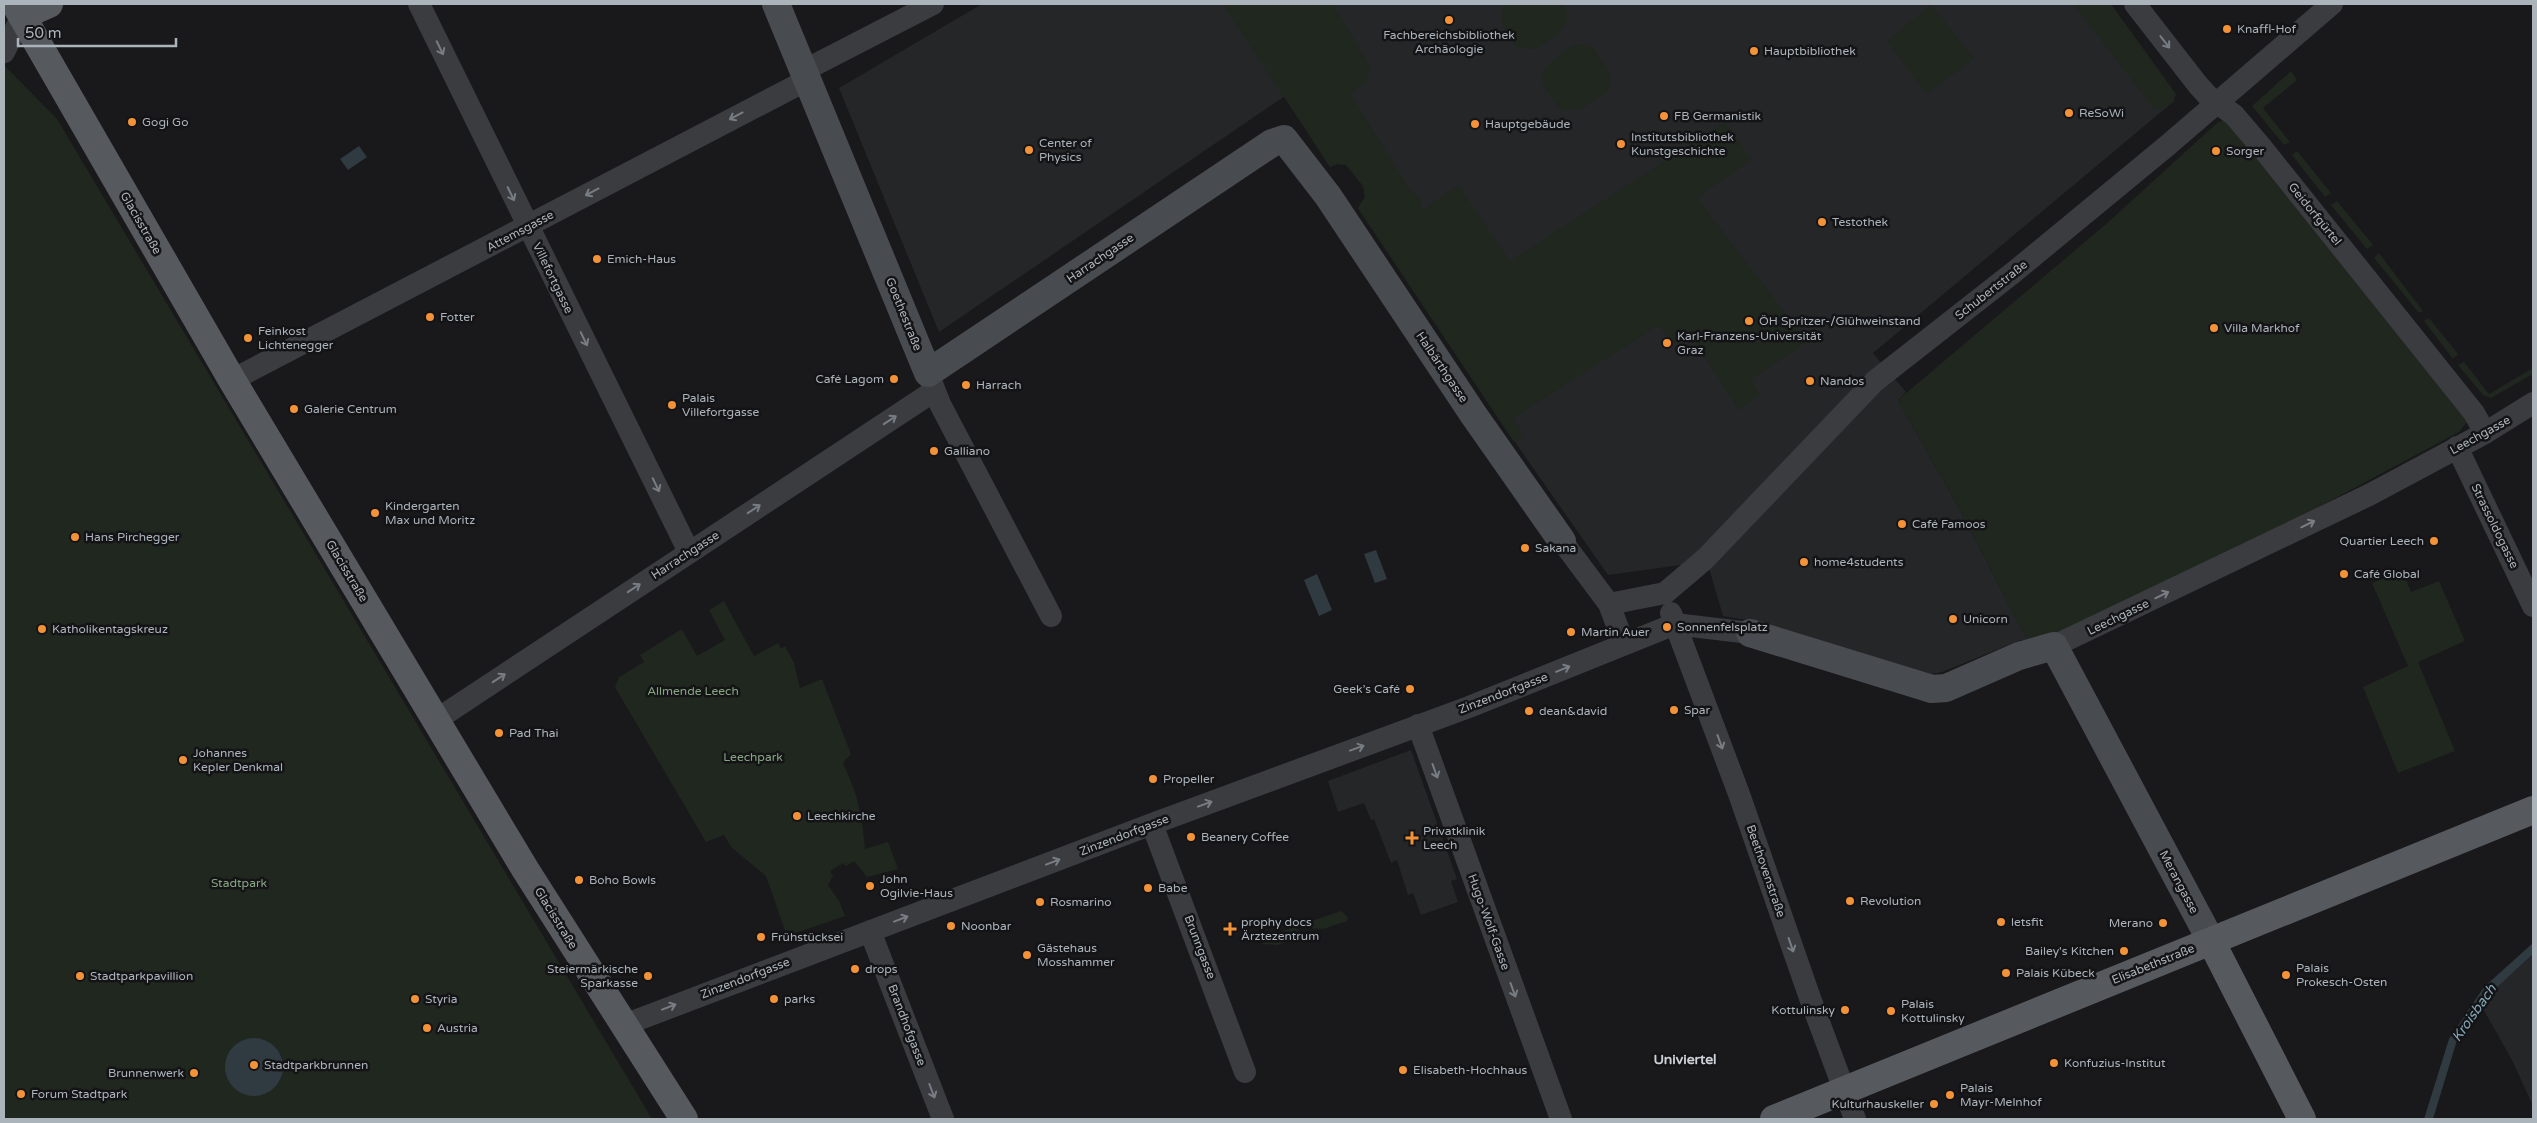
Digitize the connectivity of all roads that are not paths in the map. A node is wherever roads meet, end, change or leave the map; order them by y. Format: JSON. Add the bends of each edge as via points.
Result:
{"nodes":[{"id":1,"x":49,"y":4,"type":"edge"},
{"id":2,"x":419,"y":4,"type":"edge"},
{"id":3,"x":776,"y":4,"type":"edge"},
{"id":4,"x":933,"y":4,"type":"edge"},
{"id":5,"x":2135,"y":4,"type":"edge"},
{"id":6,"x":2332,"y":4,"type":"edge"},
{"id":7,"x":13,"y":11,"type":"edge"},
{"id":8,"x":4,"y":52,"type":"edge"},
{"id":9,"x":805,"y":75,"type":"junction"},
{"id":10,"x":2216,"y":102,"type":"junction"},
{"id":11,"x":1272,"y":143,"type":"joint"},
{"id":12,"x":528,"y":226,"type":"junction"},
{"id":13,"x":232,"y":380,"type":"junction"},
{"id":14,"x":931,"y":382,"type":"junction"},
{"id":15,"x":2533,"y":403,"type":"edge"},
{"id":16,"x":2485,"y":434,"type":"junction"},
{"id":17,"x":2458,"y":447,"type":"junction"},
{"id":18,"x":1562,"y":541,"type":"joint"},
{"id":19,"x":689,"y":552,"type":"junction"},
{"id":20,"x":1665,"y":592,"type":"junction"},
{"id":21,"x":1609,"y":604,"type":"junction"},
{"id":22,"x":2533,"y":606,"type":"edge"},
{"id":23,"x":1051,"y":616,"type":"dead end"},
{"id":24,"x":1675,"y":624,"type":"junction"},
{"id":25,"x":1750,"y":633,"type":"joint"},
{"id":26,"x":1624,"y":644,"type":"junction"},
{"id":27,"x":2054,"y":646,"type":"junction"},
{"id":28,"x":436,"y":720,"type":"junction"},
{"id":29,"x":1418,"y":725,"type":"junction"},
{"id":30,"x":2533,"y":810,"type":"edge"},
{"id":31,"x":1152,"y":824,"type":"junction"},
{"id":32,"x":870,"y":931,"type":"junction"},
{"id":33,"x":2211,"y":941,"type":"junction"},
{"id":34,"x":624,"y":1025,"type":"junction"},
{"id":35,"x":1246,"y":1072,"type":"dead end"},
{"id":36,"x":1845,"y":1090,"type":"junction"},
{"id":37,"x":684,"y":1119,"type":"edge"},
{"id":38,"x":942,"y":1119,"type":"edge"},
{"id":39,"x":1561,"y":1119,"type":"edge"},
{"id":40,"x":1774,"y":1119,"type":"edge"},
{"id":41,"x":1855,"y":1119,"type":"edge"},
{"id":42,"x":2302,"y":1119,"type":"edge"}],
"edges":[{"from":1,"to":7,"type":"main road"},
{"from":2,"to":12,"type":"street","name":"Villefortgasse","one_way":true},
{"from":3,"to":9,"type":"street","name":"Goethestraße"},
{"from":4,"to":9,"type":"street","name":"Attemsgasse"},
{"from":5,"to":10,"type":"street","name":"Geidorfgürtel","one_way":true,"via":[[2198,85]]},
{"from":6,"to":10,"type":"street","name":"Schubertstraße"},
{"from":7,"to":8,"type":"street"},
{"from":7,"to":13,"type":"main road","name":"Glacisstraße"},
{"from":9,"to":12,"type":"street","name":"Attemsgasse","one_way":true},
{"from":9,"to":14,"type":"street","name":"Goethestraße"},
{"from":10,"to":16,"type":"street","name":"Geidorfgürtel","via":[[2234,115],[2263,149],[2474,413]]},
{"from":10,"to":20,"type":"street","name":"Schubertstraße","via":[[2014,272],[1875,381],[1705,559]]},
{"from":11,"to":14,"type":"street","name":"Harrachgasse"},
{"from":11,"to":18,"type":"street","name":"Halbärthgasse","via":[[1284,139],[1328,196]]},
{"from":12,"to":13,"type":"street","name":"Attemsgasse"},
{"from":12,"to":19,"type":"street","name":"Villefortgasse","one_way":true},
{"from":13,"to":28,"type":"main road","name":"Glacisstraße"},
{"from":19,"to":14,"type":"street","name":"Harrachgasse","one_way":true},
{"from":14,"to":23,"type":"street","name":"Goethestraße"},
{"from":15,"to":16,"type":"street","name":"Leechgasse"},
{"from":16,"to":17,"type":"street","name":"Leechgasse"},
{"from":17,"to":22,"type":"street","name":"Strassoldogasse"},
{"from":27,"to":17,"type":"street","name":"Leechgasse","one_way":true,"via":[[2369,495]]},
{"from":18,"to":21,"type":"street","name":"Halbärthgasse"},
{"from":28,"to":19,"type":"street","name":"Harrachgasse","one_way":true},
{"from":20,"to":21,"type":"street"},
{"from":20,"to":24,"type":"street"},
{"from":21,"to":26,"type":"street"},
{"from":24,"to":25,"type":"street","name":"Leechgasse"},
{"from":24,"to":26,"type":"street"},
{"from":24,"to":36,"type":"street","name":"Beethovenstraße","one_way":true,"via":[[1740,794]]},
{"from":25,"to":27,"type":"street","name":"Leechgasse","via":[[1932,690],[1946,688],[2020,656]]},
{"from":29,"to":26,"type":"street","name":"Zinzendorfgasse","one_way":true},
{"from":27,"to":33,"type":"street","name":"Merangasse"},
{"from":28,"to":34,"type":"main road","name":"Glacisstraße","via":[[547,905]]},
{"from":31,"to":29,"type":"street","name":"Zinzendorfgasse","one_way":true},
{"from":29,"to":39,"type":"street","name":"Hugo-Wolf-Gasse","one_way":true},
{"from":30,"to":33,"type":"main road","name":"Elisabethstraße"},
{"from":32,"to":31,"type":"street","name":"Zinzendorfgasse","one_way":true},
{"from":31,"to":35,"type":"street","name":"Brunngasse"},
{"from":34,"to":32,"type":"street","name":"Zinzendorfgasse","one_way":true},
{"from":32,"to":38,"type":"street","name":"Brandhofgasse","one_way":true},
{"from":33,"to":36,"type":"main road","name":"Elisabethstraße"},
{"from":33,"to":42,"type":"main road","name":"Merangasse"},
{"from":34,"to":37,"type":"main road","name":"Glacisstraße"},
{"from":36,"to":40,"type":"main road","name":"Elisabethstraße"},
{"from":36,"to":41,"type":"street","name":"Beethovenstraße"}]}
